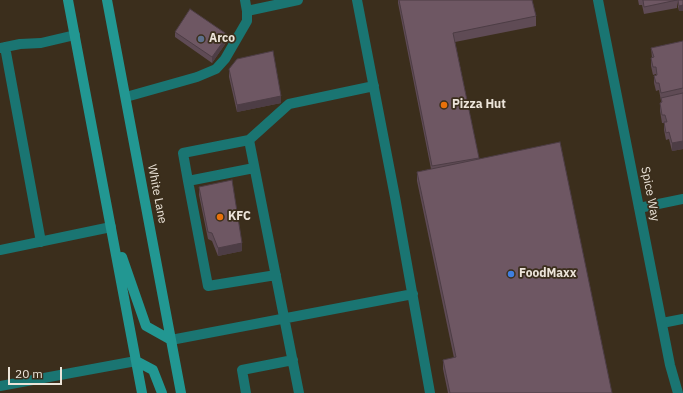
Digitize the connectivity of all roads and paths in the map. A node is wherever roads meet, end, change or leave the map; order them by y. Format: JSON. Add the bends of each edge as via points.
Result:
{"nodes":[{"id":1,"x":68,"y":0,"type":"edge"},
{"id":2,"x":107,"y":0,"type":"edge"},
{"id":3,"x":245,"y":0,"type":"edge"},
{"id":4,"x":298,"y":0,"type":"edge"},
{"id":5,"x":357,"y":0,"type":"edge"},
{"id":6,"x":598,"y":0,"type":"edge"},
{"id":7,"x":247,"y":11,"type":"junction"},
{"id":8,"x":75,"y":35,"type":"junction"},
{"id":9,"x":2,"y":48,"type":"edge"},
{"id":10,"x":374,"y":86,"type":"junction"},
{"id":11,"x":126,"y":97,"type":"junction"},
{"id":12,"x":249,"y":140,"type":"junction"},
{"id":13,"x":254,"y":168,"type":"junction"},
{"id":14,"x":188,"y":181,"type":"junction"},
{"id":15,"x":683,"y":200,"type":"edge"},
{"id":16,"x":639,"y":208,"type":"junction"},
{"id":17,"x":111,"y":227,"type":"junction"},
{"id":18,"x":41,"y":242,"type":"junction"},
{"id":19,"x":0,"y":250,"type":"edge"},
{"id":20,"x":276,"y":275,"type":"junction"},
{"id":21,"x":413,"y":294,"type":"junction"},
{"id":22,"x":285,"y":318,"type":"junction"},
{"id":23,"x":683,"y":319,"type":"edge"},
{"id":24,"x":662,"y":323,"type":"junction"},
{"id":25,"x":171,"y":340,"type":"junction"},
{"id":26,"x":293,"y":360,"type":"junction"},
{"id":27,"x":136,"y":361,"type":"junction"},
{"id":28,"x":0,"y":386,"type":"edge"},
{"id":29,"x":142,"y":393,"type":"edge"},
{"id":30,"x":162,"y":393,"type":"edge"},
{"id":31,"x":181,"y":393,"type":"edge"},
{"id":32,"x":246,"y":393,"type":"edge"},
{"id":33,"x":299,"y":393,"type":"edge"},
{"id":34,"x":430,"y":393,"type":"edge"},
{"id":35,"x":678,"y":393,"type":"edge"}],
"edges":[{"from":1,"to":8,"type":"main road"},
{"from":2,"to":11,"type":"main road","name":"White Lane"},
{"from":3,"to":7,"type":"street"},
{"from":4,"to":7,"type":"street"},
{"from":5,"to":10,"type":"street"},
{"from":6,"to":16,"type":"street","name":"Spice Way"},
{"from":7,"to":11,"type":"street","via":[[247,21],[225,59],[216,68],[197,77]]},
{"from":8,"to":9,"type":"street"},
{"from":8,"to":17,"type":"main road"},
{"from":9,"to":18,"type":"street"},
{"from":10,"to":12,"type":"street","via":[[289,104]]},
{"from":10,"to":21,"type":"street"},
{"from":11,"to":25,"type":"main road","name":"White Lane"},
{"from":12,"to":13,"type":"street"},
{"from":12,"to":14,"type":"street","via":[[183,153]]},
{"from":13,"to":14,"type":"street"},
{"from":13,"to":20,"type":"street"},
{"from":14,"to":20,"type":"street","via":[[208,286]]},
{"from":15,"to":16,"type":"street"},
{"from":16,"to":24,"type":"street","name":"Spice Way"},
{"from":17,"to":18,"type":"street"},
{"from":17,"to":25,"type":"main road","via":[[146,326]]},
{"from":17,"to":27,"type":"main road"},
{"from":18,"to":19,"type":"street"},
{"from":20,"to":22,"type":"street"},
{"from":21,"to":22,"type":"street"},
{"from":21,"to":34,"type":"street"},
{"from":22,"to":25,"type":"street"},
{"from":22,"to":26,"type":"street"},
{"from":23,"to":24,"type":"street"},
{"from":24,"to":35,"type":"street","name":"Spice Way"},
{"from":25,"to":31,"type":"main road","name":"White Lane"},
{"from":26,"to":32,"type":"street","via":[[242,370]]},
{"from":26,"to":33,"type":"street"},
{"from":27,"to":28,"type":"street"},
{"from":27,"to":29,"type":"main road"},
{"from":27,"to":30,"type":"main road","via":[[153,370]]}]}
